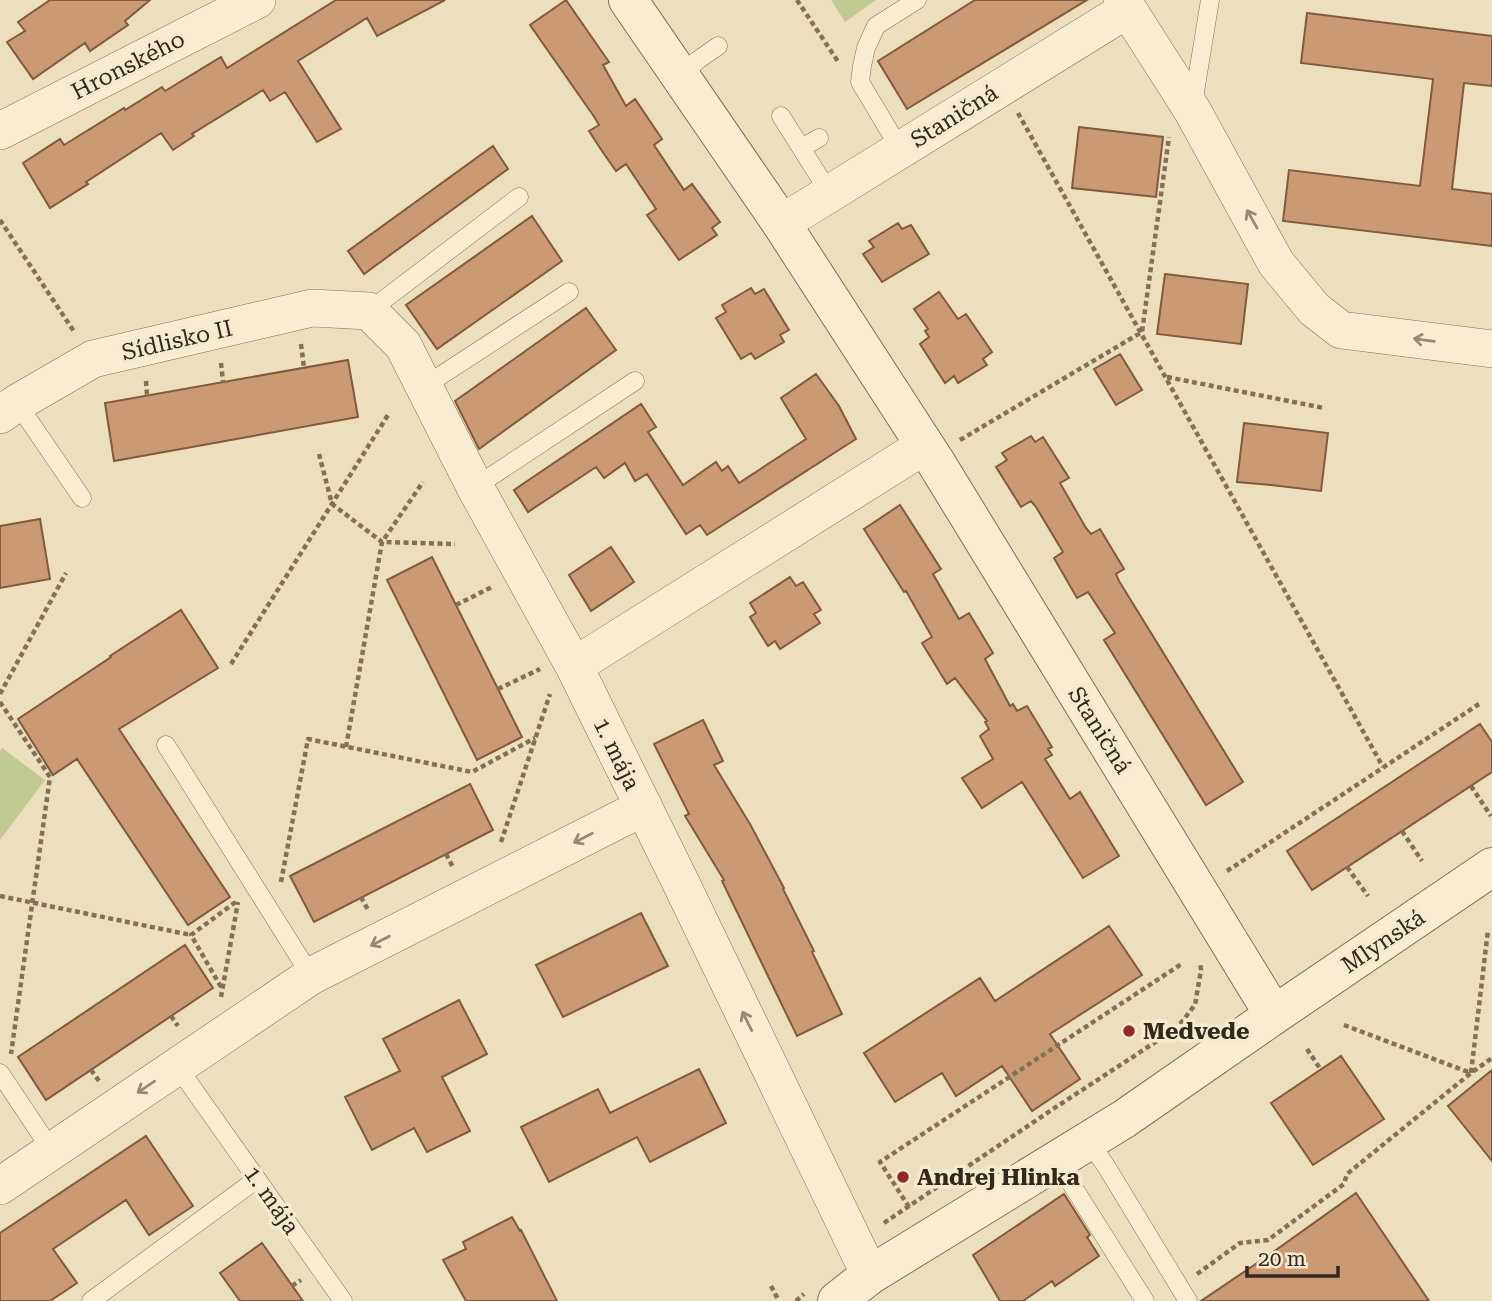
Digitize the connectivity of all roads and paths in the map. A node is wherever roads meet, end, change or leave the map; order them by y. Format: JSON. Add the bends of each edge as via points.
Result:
{"nodes":[{"id":1,"x":257,"y":0,"type":"edge"},
{"id":2,"x":628,"y":0,"type":"edge"},
{"id":3,"x":797,"y":0,"type":"edge"},
{"id":4,"x":917,"y":0,"type":"edge"},
{"id":5,"x":1210,"y":0,"type":"edge"},
{"id":6,"x":1125,"y":4,"type":"edge"},
{"id":7,"x":718,"y":46,"type":"dead end"},
{"id":8,"x":680,"y":75,"type":"junction"},
{"id":9,"x":860,"y":82,"type":"junction"},
{"id":10,"x":1002,"y":85,"type":"junction"},
{"id":11,"x":1192,"y":110,"type":"junction"},
{"id":12,"x":781,"y":116,"type":"dead end"},
{"id":13,"x":0,"y":131,"type":"edge"},
{"id":14,"x":819,"y":138,"type":"dead end"},
{"id":15,"x":801,"y":148,"type":"junction"},
{"id":16,"x":900,"y":149,"type":"junction"},
{"id":17,"x":830,"y":194,"type":"junction"},
{"id":18,"x":519,"y":197,"type":"dead end"},
{"id":19,"x":0,"y":220,"type":"edge"},
{"id":20,"x":781,"y":223,"type":"junction"},
{"id":21,"x":569,"y":292,"type":"dead end"},
{"id":22,"x":369,"y":311,"type":"junction"},
{"id":23,"x":1142,"y":332,"type":"junction"},
{"id":24,"x":299,"y":333,"type":"dead end"},
{"id":25,"x":1492,"y":349,"type":"edge"},
{"id":26,"x":93,"y":359,"type":"junction"},
{"id":27,"x":304,"y":368,"type":"dead end"},
{"id":28,"x":1167,"y":377,"type":"junction"},
{"id":29,"x":635,"y":381,"type":"dead end"},
{"id":30,"x":423,"y":387,"type":"junction"},
{"id":31,"x":1324,"y":408,"type":"dead end"},
{"id":32,"x":9,"y":409,"type":"edge"},
{"id":33,"x":388,"y":415,"type":"dead end"},
{"id":34,"x":941,"y":444,"type":"junction"},
{"id":35,"x":318,"y":454,"type":"dead end"},
{"id":36,"x":423,"y":482,"type":"dead end"},
{"id":37,"x":475,"y":486,"type":"junction"},
{"id":38,"x":82,"y":498,"type":"dead end"},
{"id":39,"x":332,"y":504,"type":"junction"},
{"id":40,"x":382,"y":542,"type":"junction"},
{"id":41,"x":455,"y":544,"type":"dead end"},
{"id":42,"x":66,"y":573,"type":"dead end"},
{"id":43,"x":504,"y":581,"type":"dead end"},
{"id":44,"x":456,"y":605,"type":"dead end"},
{"id":45,"x":230,"y":664,"type":"dead end"},
{"id":46,"x":557,"y":674,"type":"junction"},
{"id":47,"x":498,"y":690,"type":"dead end"},
{"id":48,"x":0,"y":694,"type":"edge"},
{"id":49,"x":0,"y":702,"type":"edge"},
{"id":50,"x":1479,"y":704,"type":"dead end"},
{"id":51,"x":535,"y":738,"type":"junction"},
{"id":52,"x":166,"y":745,"type":"dead end"},
{"id":53,"x":346,"y":747,"type":"junction"},
{"id":54,"x":1383,"y":767,"type":"junction"},
{"id":55,"x":1471,"y":786,"type":"dead end"},
{"id":56,"x":644,"y":807,"type":"junction"},
{"id":57,"x":1491,"y":816,"type":"edge"},
{"id":58,"x":1402,"y":831,"type":"dead end"},
{"id":59,"x":499,"y":848,"type":"dead end"},
{"id":60,"x":1422,"y":862,"type":"dead end"},
{"id":61,"x":1348,"y":867,"type":"dead end"},
{"id":62,"x":1492,"y":867,"type":"edge"},
{"id":63,"x":244,"y":869,"type":"junction"},
{"id":64,"x":1227,"y":871,"type":"dead end"},
{"id":65,"x":0,"y":896,"type":"edge"},
{"id":66,"x":1368,"y":896,"type":"dead end"},
{"id":67,"x":238,"y":901,"type":"junction"},
{"id":68,"x":32,"y":902,"type":"junction"},
{"id":69,"x":266,"y":904,"type":"junction"},
{"id":70,"x":1488,"y":930,"type":"dead end"},
{"id":71,"x":191,"y":934,"type":"junction"},
{"id":72,"x":1199,"y":954,"type":"dead end"},
{"id":73,"x":1182,"y":963,"type":"dead end"},
{"id":74,"x":311,"y":976,"type":"junction"},
{"id":75,"x":222,"y":989,"type":"junction"},
{"id":76,"x":220,"y":1002,"type":"dead end"},
{"id":77,"x":1274,"y":1015,"type":"junction"},
{"id":78,"x":1343,"y":1025,"type":"dead end"},
{"id":79,"x":1307,"y":1049,"type":"dead end"},
{"id":80,"x":1492,"y":1058,"type":"edge"},
{"id":81,"x":177,"y":1066,"type":"junction"},
{"id":82,"x":5,"y":1069,"type":"edge"},
{"id":83,"x":1321,"y":1070,"type":"dead end"},
{"id":84,"x":1471,"y":1073,"type":"junction"},
{"id":85,"x":52,"y":1150,"type":"junction"},
{"id":86,"x":1074,"y":1151,"type":"junction"},
{"id":87,"x":257,"y":1179,"type":"junction"},
{"id":88,"x":0,"y":1186,"type":"edge"},
{"id":89,"x":904,"y":1200,"type":"dead end"},
{"id":90,"x":874,"y":1230,"type":"dead end"},
{"id":91,"x":870,"y":1275,"type":"junction"},
{"id":92,"x":771,"y":1286,"type":"dead end"},
{"id":93,"x":1183,"y":1294,"type":"edge"},
{"id":94,"x":820,"y":1298,"type":"edge"},
{"id":95,"x":100,"y":1299,"type":"edge"},
{"id":96,"x":794,"y":1299,"type":"edge"},
{"id":97,"x":343,"y":1301,"type":"edge"},
{"id":98,"x":779,"y":1301,"type":"edge"},
{"id":99,"x":1145,"y":1301,"type":"edge"}],
"edges":[{"from":1,"to":13,"type":"street","name":"Hronského"},
{"from":2,"to":8,"type":"street","name":"Staničná"},
{"from":3,"to":9,"type":"path","via":[[847,75]]},
{"from":4,"to":9,"type":"lane","via":[[876,26],[866,48]]},
{"from":5,"to":11,"type":"lane"},
{"from":6,"to":10,"type":"street","name":"Staničná"},
{"from":6,"to":11,"type":"street"},
{"from":7,"to":8,"type":"lane"},
{"from":8,"to":20,"type":"street","name":"Staničná"},
{"from":9,"to":16,"type":"lane","via":[[866,109]]},
{"from":10,"to":16,"type":"street","name":"Staničná"},
{"from":10,"to":23,"type":"path"},
{"from":11,"to":23,"type":"path","via":[[1170,130]]},
{"from":25,"to":11,"type":"street","one_way":true,"via":[[1341,330],[1314,309],[1276,262]]},
{"from":12,"to":15,"type":"lane"},
{"from":14,"to":15,"type":"lane"},
{"from":15,"to":17,"type":"lane"},
{"from":16,"to":17,"type":"street","name":"Staničná"},
{"from":17,"to":20,"type":"street","name":"Staničná"},
{"from":18,"to":22,"type":"lane"},
{"from":19,"to":26,"type":"path"},
{"from":20,"to":34,"type":"street","name":"Staničná"},
{"from":21,"to":30,"type":"lane"},
{"from":22,"to":26,"type":"street","name":"Sídlisko II","via":[[312,308]]},
{"from":22,"to":30,"type":"street","name":"1. mája","via":[[402,345]]},
{"from":23,"to":28,"type":"path"},
{"from":23,"to":34,"type":"path"},
{"from":24,"to":27,"type":"path"},
{"from":26,"to":32,"type":"street","name":"Sídlisko II"},
{"from":28,"to":31,"type":"path"},
{"from":28,"to":54,"type":"path"},
{"from":29,"to":37,"type":"lane"},
{"from":30,"to":37,"type":"street","name":"1. mája"},
{"from":32,"to":38,"type":"lane"},
{"from":33,"to":39,"type":"path"},
{"from":34,"to":46,"type":"street"},
{"from":34,"to":77,"type":"street","name":"Staničná"},
{"from":35,"to":39,"type":"path"},
{"from":36,"to":40,"type":"path"},
{"from":37,"to":46,"type":"street","name":"1. mája"},
{"from":39,"to":40,"type":"path"},
{"from":39,"to":45,"type":"path"},
{"from":40,"to":41,"type":"path"},
{"from":40,"to":53,"type":"path"},
{"from":42,"to":48,"type":"path"},
{"from":43,"to":44,"type":"path"},
{"from":46,"to":47,"type":"path"},
{"from":46,"to":51,"type":"path"},
{"from":46,"to":56,"type":"street","name":"1. mája"},
{"from":49,"to":68,"type":"path","via":[[50,777]]},
{"from":50,"to":54,"type":"path"},
{"from":51,"to":53,"type":"path","via":[[472,772]]},
{"from":51,"to":59,"type":"path"},
{"from":52,"to":63,"type":"lane"},
{"from":53,"to":69,"type":"path","via":[[308,739],[279,896]]},
{"from":54,"to":64,"type":"path"},
{"from":55,"to":57,"type":"path"},
{"from":56,"to":74,"type":"street","name":"1. mája","one_way":true},
{"from":91,"to":56,"type":"street","one_way":true},
{"from":58,"to":60,"type":"path"},
{"from":61,"to":66,"type":"path"},
{"from":62,"to":77,"type":"street","name":"Mlynská"},
{"from":63,"to":67,"type":"path"},
{"from":63,"to":69,"type":"lane"},
{"from":65,"to":68,"type":"path"},
{"from":67,"to":71,"type":"path"},
{"from":67,"to":75,"type":"path"},
{"from":68,"to":71,"type":"path"},
{"from":68,"to":82,"type":"path"},
{"from":69,"to":74,"type":"lane"},
{"from":70,"to":84,"type":"path"},
{"from":71,"to":75,"type":"path"},
{"from":72,"to":90,"type":"path","via":[[1195,1005],[1177,1028]]},
{"from":73,"to":89,"type":"path","via":[[880,1162]]},
{"from":74,"to":81,"type":"street","name":"1. mája"},
{"from":75,"to":76,"type":"path"},
{"from":77,"to":86,"type":"street","name":"Mlynská"},
{"from":78,"to":84,"type":"path"},
{"from":79,"to":83,"type":"path"},
{"from":80,"to":84,"type":"path"},
{"from":81,"to":85,"type":"street","name":"1. mája","one_way":true},
{"from":81,"to":87,"type":"lane","name":"1. mája"},
{"from":82,"to":85,"type":"lane"},
{"from":84,"to":93,"type":"path","via":[[1347,1174],[1343,1185],[1268,1240],[1240,1243]]},
{"from":85,"to":88,"type":"street","name":"1. mája"},
{"from":86,"to":91,"type":"street","name":"Mlynská"},
{"from":86,"to":93,"type":"lane","via":[[1106,1166]]},
{"from":86,"to":99,"type":"lane","via":[[1072,1185]]},
{"from":87,"to":95,"type":"lane"},
{"from":87,"to":97,"type":"lane","name":"1. mája"},
{"from":91,"to":94,"type":"street","name":"Mlynská"},
{"from":92,"to":98,"type":"path"},
{"from":94,"to":96,"type":"path"}]}
